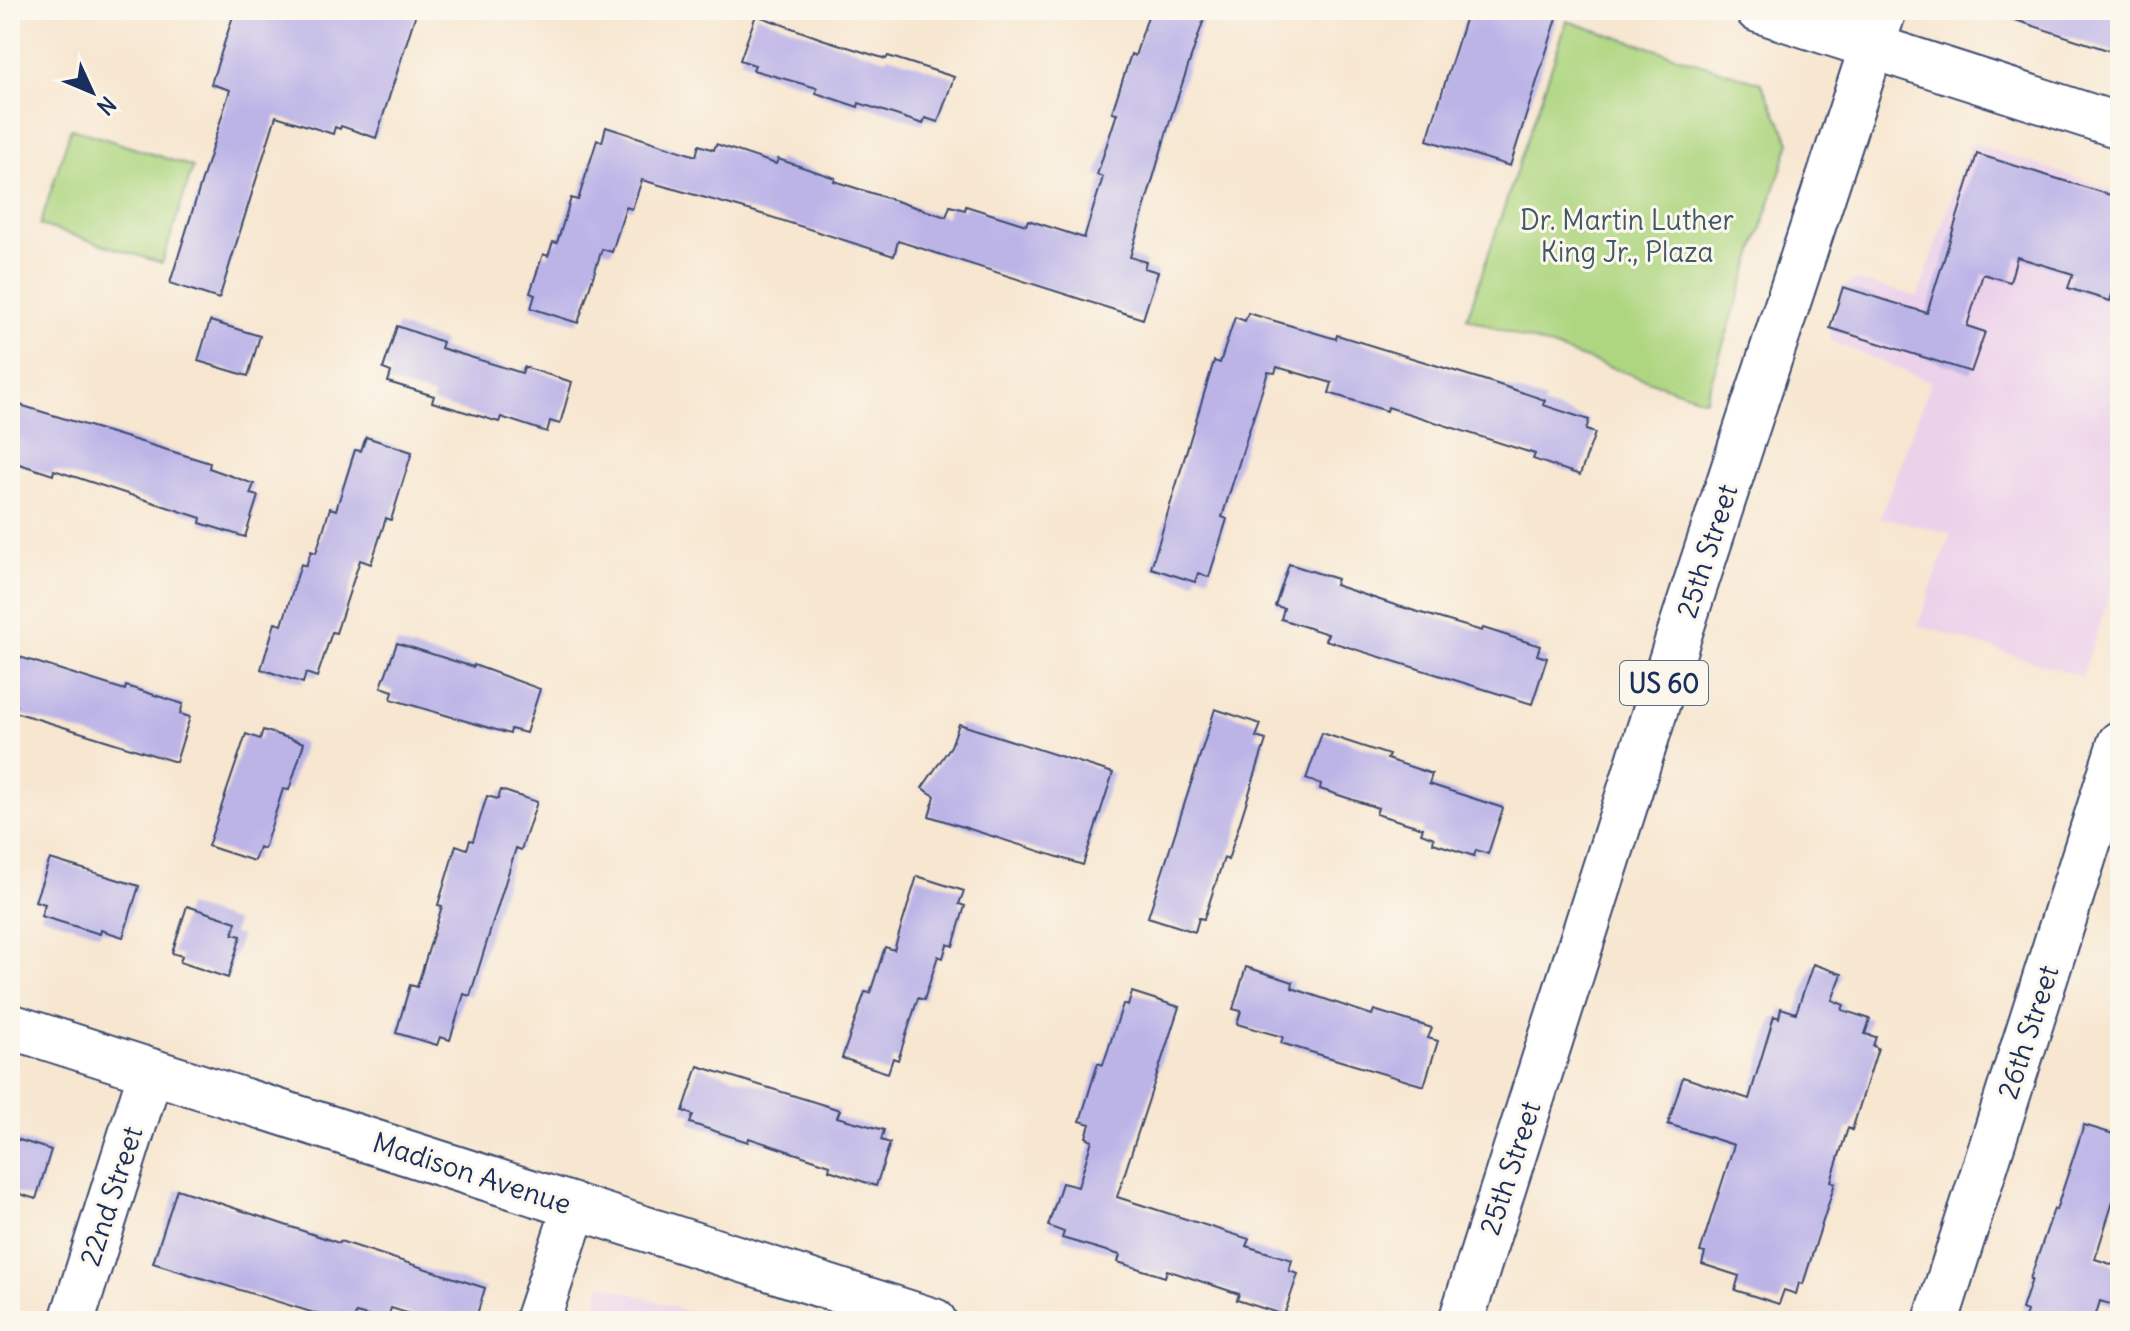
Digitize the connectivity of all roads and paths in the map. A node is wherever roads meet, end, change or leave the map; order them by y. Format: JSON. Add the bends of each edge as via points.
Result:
{"nodes":[{"id":1,"x":1758,"y":10,"type":"edge"},
{"id":2,"x":1879,"y":28,"type":"edge"},
{"id":3,"x":2120,"y":126,"type":"edge"},
{"id":4,"x":2120,"y":743,"type":"edge"},
{"id":5,"x":10,"y":1026,"type":"edge"},
{"id":6,"x":151,"y":1071,"type":"junction"},
{"id":7,"x":575,"y":1207,"type":"junction"},
{"id":8,"x":72,"y":1321,"type":"edge"},
{"id":9,"x":537,"y":1321,"type":"edge"},
{"id":10,"x":934,"y":1321,"type":"edge"},
{"id":11,"x":1461,"y":1321,"type":"edge"},
{"id":12,"x":1936,"y":1321,"type":"edge"}],
"edges":[{"from":1,"to":2,"type":"main road"},
{"from":2,"to":3,"type":"main road"},
{"from":2,"to":11,"type":"main road","name":"25th Street","number":"US 60"},
{"from":4,"to":12,"type":"main road","name":"26th Street"},
{"from":5,"to":6,"type":"main road","name":"Madison Avenue"},
{"from":6,"to":7,"type":"main road","name":"Madison Avenue"},
{"from":6,"to":8,"type":"main road","name":"22nd Street"},
{"from":7,"to":9,"type":"main road"},
{"from":7,"to":10,"type":"main road","name":"Madison Avenue"}]}
